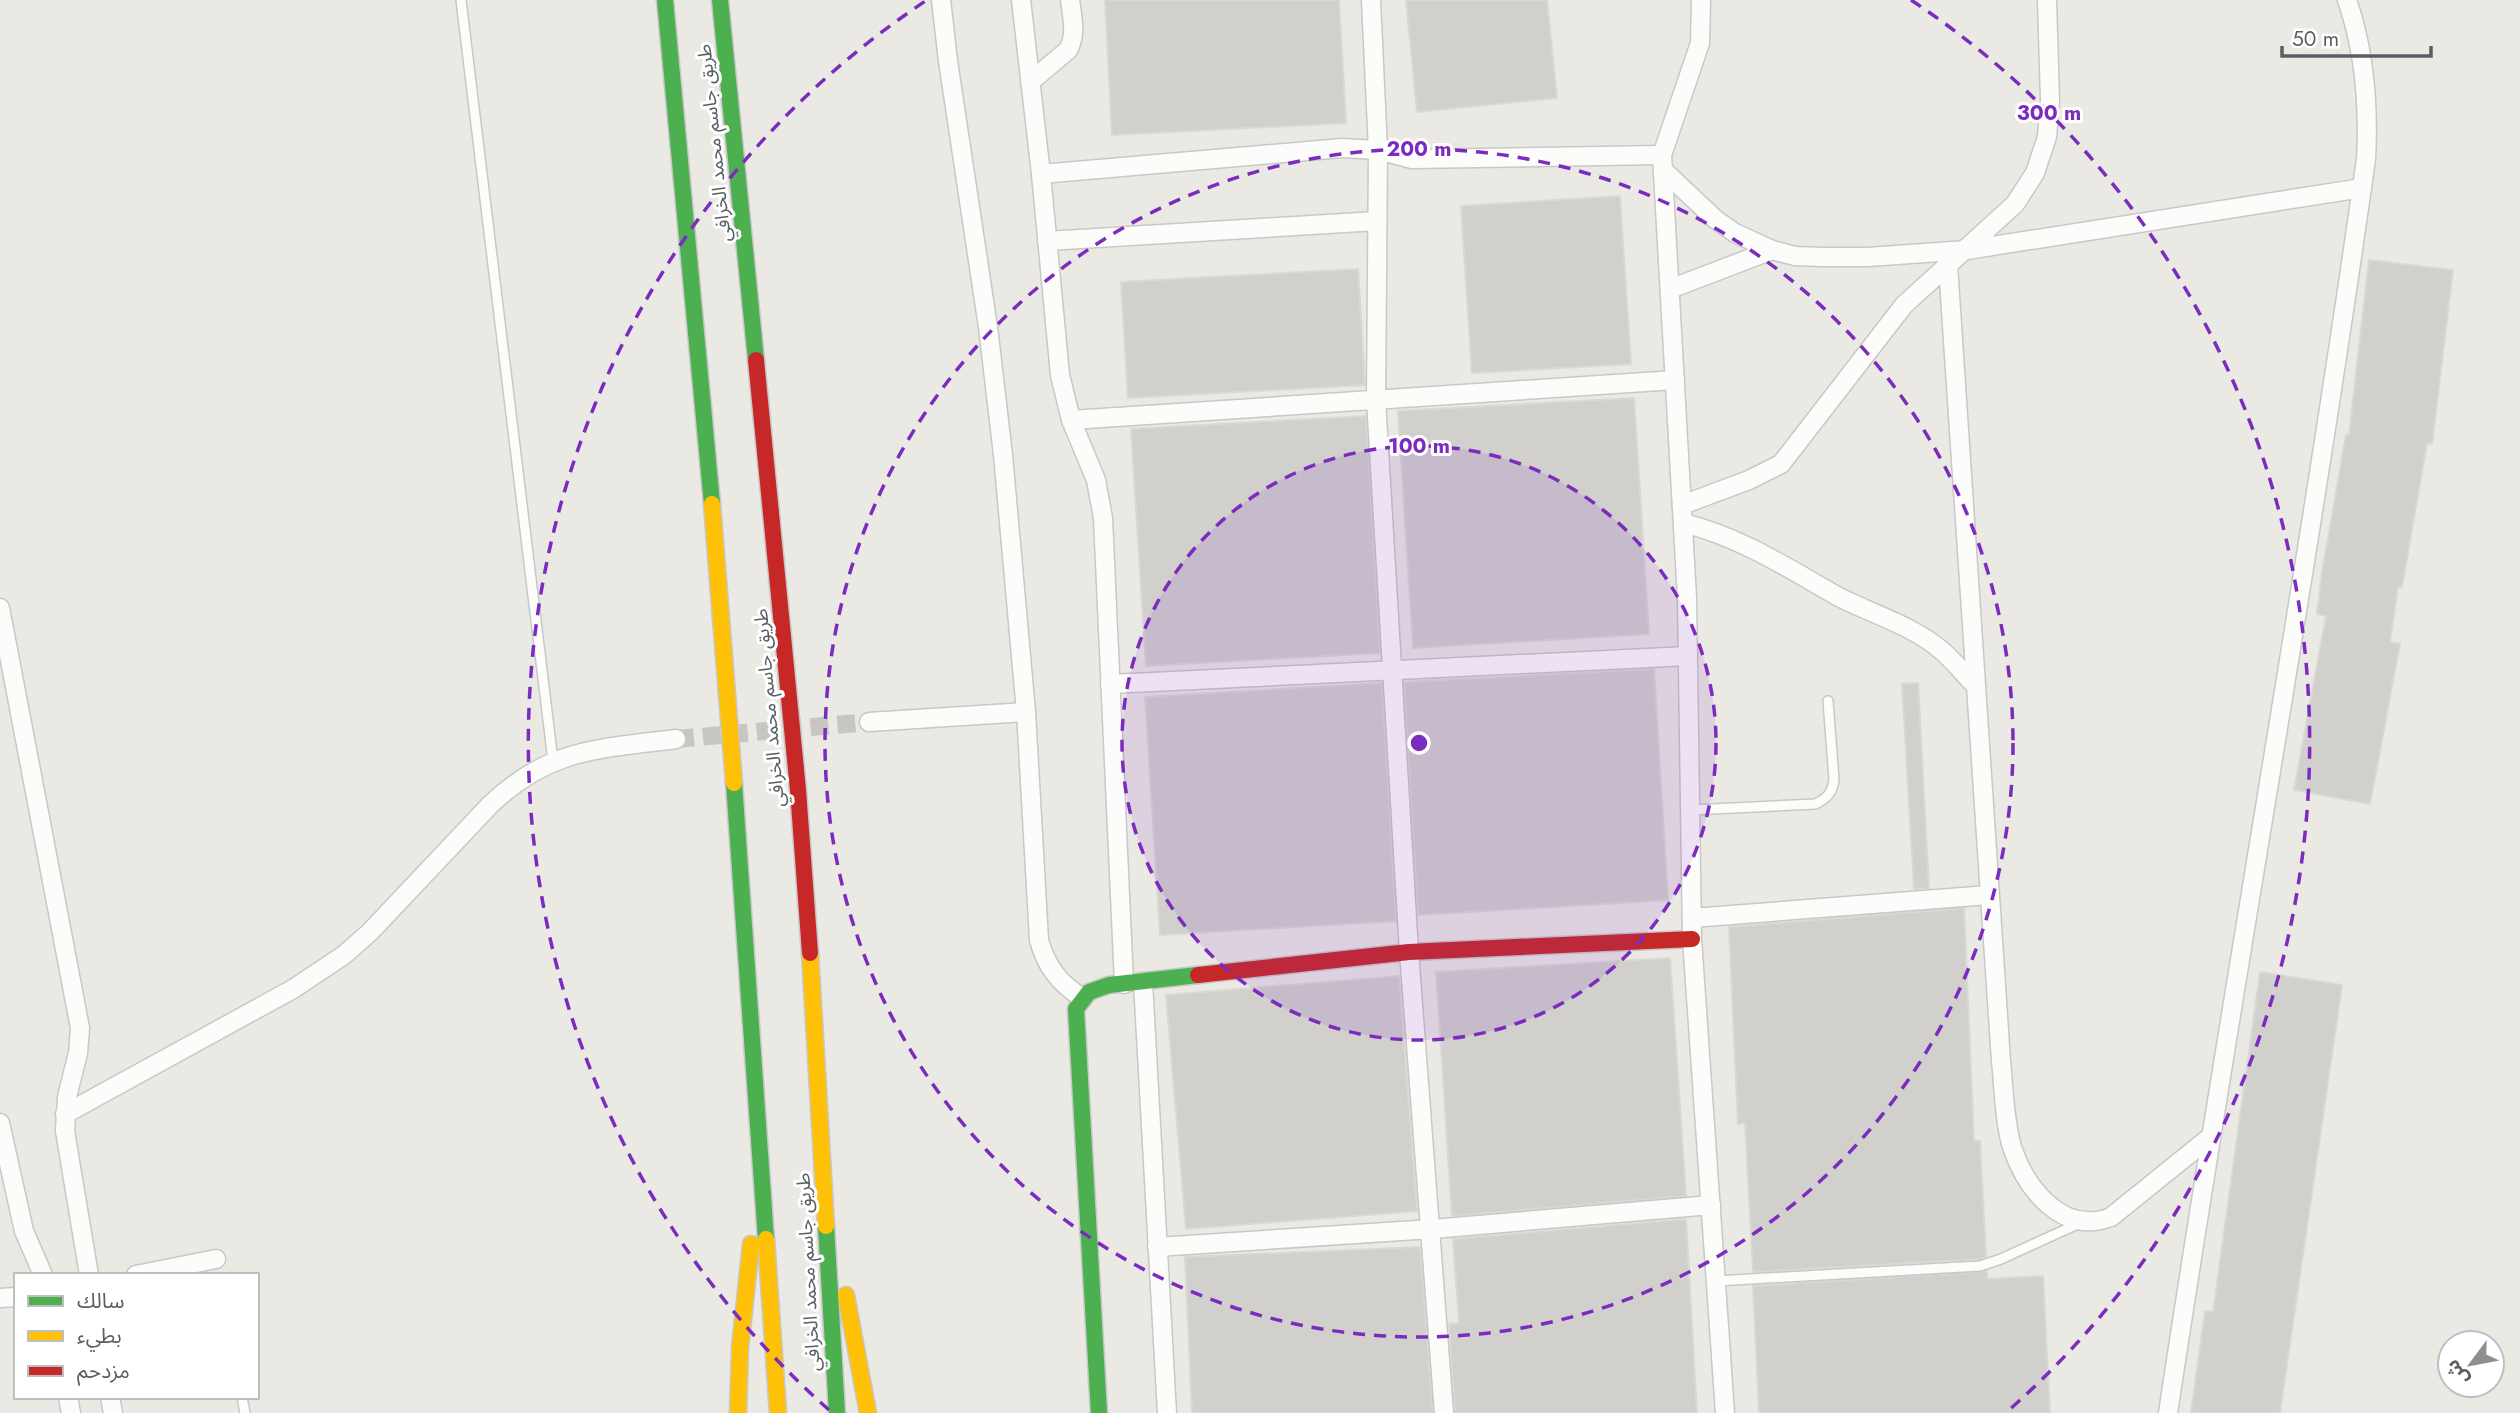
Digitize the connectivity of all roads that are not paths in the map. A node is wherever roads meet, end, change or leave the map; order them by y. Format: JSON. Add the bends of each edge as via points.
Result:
{"nodes":[{"id":1,"x":461,"y":0,"type":"edge"},
{"id":2,"x":665,"y":0,"type":"edge"},
{"id":3,"x":720,"y":0,"type":"edge"},
{"id":4,"x":941,"y":0,"type":"edge"},
{"id":5,"x":1021,"y":0,"type":"edge"},
{"id":6,"x":1070,"y":0,"type":"edge"},
{"id":7,"x":1371,"y":0,"type":"edge"},
{"id":8,"x":1701,"y":0,"type":"edge"},
{"id":9,"x":2047,"y":0,"type":"edge"},
{"id":10,"x":2347,"y":0,"type":"edge"},
{"id":11,"x":1030,"y":82,"type":"junction"},
{"id":12,"x":1378,"y":150,"type":"junction"},
{"id":13,"x":1662,"y":162,"type":"junction"},
{"id":14,"x":1041,"y":174,"type":"junction"},
{"id":15,"x":2362,"y":188,"type":"junction"},
{"id":16,"x":1377,"y":221,"type":"junction"},
{"id":17,"x":1047,"y":242,"type":"junction"},
{"id":18,"x":1772,"y":250,"type":"junction"},
{"id":19,"x":1967,"y":250,"type":"junction"},
{"id":20,"x":1948,"y":265,"type":"junction"},
{"id":21,"x":1670,"y":289,"type":"junction"},
{"id":22,"x":1675,"y":380,"type":"junction"},
{"id":23,"x":1376,"y":400,"type":"junction"},
{"id":24,"x":1071,"y":420,"type":"junction"},
{"id":25,"x":1683,"y":514,"type":"junction"},
{"id":26,"x":0,"y":608,"type":"edge"},
{"id":27,"x":1688,"y":656,"type":"junction"},
{"id":28,"x":1392,"y":671,"type":"junction"},
{"id":29,"x":1110,"y":684,"type":"junction"},
{"id":30,"x":1974,"y":684,"type":"junction"},
{"id":31,"x":1828,"y":701,"type":"dead end"},
{"id":32,"x":1026,"y":712,"type":"junction"},
{"id":33,"x":869,"y":722,"type":"tunnel mouth"},
{"id":34,"x":676,"y":740,"type":"tunnel mouth"},
{"id":35,"x":553,"y":761,"type":"junction"},
{"id":36,"x":1690,"y":810,"type":"junction"},
{"id":37,"x":1989,"y":895,"type":"junction"},
{"id":38,"x":1692,"y":918,"type":"junction"},
{"id":39,"x":1692,"y":939,"type":"junction"},
{"id":40,"x":1409,"y":952,"type":"junction"},
{"id":41,"x":1143,"y":982,"type":"junction"},
{"id":42,"x":1124,"y":984,"type":"junction"},
{"id":43,"x":1081,"y":997,"type":"junction"},
{"id":44,"x":65,"y":1114,"type":"junction"},
{"id":45,"x":0,"y":1123,"type":"edge"},
{"id":46,"x":2209,"y":1138,"type":"junction"},
{"id":47,"x":760,"y":1151,"type":"junction"},
{"id":48,"x":1711,"y":1205,"type":"junction"},
{"id":49,"x":825,"y":1206,"type":"junction"},
{"id":50,"x":2083,"y":1222,"type":"junction"},
{"id":51,"x":1432,"y":1229,"type":"junction"},
{"id":52,"x":1157,"y":1247,"type":"junction"},
{"id":53,"x":216,"y":1259,"type":"dead end"},
{"id":54,"x":42,"y":1273,"type":"edge"},
{"id":55,"x":89,"y":1273,"type":"edge"},
{"id":56,"x":151,"y":1273,"type":"edge"},
{"id":57,"x":1716,"y":1281,"type":"junction"},
{"id":58,"x":738,"y":1413,"type":"edge"},
{"id":59,"x":778,"y":1413,"type":"edge"},
{"id":60,"x":837,"y":1413,"type":"edge"},
{"id":61,"x":868,"y":1413,"type":"edge"},
{"id":62,"x":1099,"y":1413,"type":"edge"},
{"id":63,"x":1167,"y":1413,"type":"edge"},
{"id":64,"x":1444,"y":1413,"type":"edge"},
{"id":65,"x":1725,"y":1413,"type":"edge"},
{"id":66,"x":2168,"y":1413,"type":"edge"}],
"edges":[{"from":1,"to":35,"type":"lane"},
{"from":2,"to":47,"type":"main road","name":"طريق جاسم محمد الخرافي","via":[[708,451]]},
{"from":3,"to":49,"type":"main road","name":"طريق جاسم محمد الخرافي","via":[[798,790]]},
{"from":4,"to":32,"type":"street","via":[[988,327]]},
{"from":5,"to":11,"type":"street"},
{"from":6,"to":11,"type":"street","via":[[1071,44]]},
{"from":7,"to":12,"type":"street"},
{"from":8,"to":13,"type":"street","via":[[1700,43]]},
{"from":9,"to":19,"type":"street","via":[[2047,137],[2035,173],[2015,204]]},
{"from":10,"to":15,"type":"street","via":[[2367,101]]},
{"from":11,"to":14,"type":"street"},
{"from":12,"to":13,"type":"street","via":[[1412,159]]},
{"from":12,"to":14,"type":"street","via":[[1342,148]]},
{"from":12,"to":16,"type":"street"},
{"from":13,"to":18,"type":"street","via":[[1716,219]]},
{"from":13,"to":21,"type":"street"},
{"from":14,"to":17,"type":"street"},
{"from":15,"to":19,"type":"street"},
{"from":15,"to":46,"type":"street"},
{"from":16,"to":17,"type":"street"},
{"from":16,"to":23,"type":"street"},
{"from":17,"to":24,"type":"street","via":[[1060,375]]},
{"from":18,"to":19,"type":"street","via":[[1834,257]]},
{"from":18,"to":21,"type":"street"},
{"from":19,"to":20,"type":"street"},
{"from":20,"to":25,"type":"street","via":[[1904,305],[1781,464]]},
{"from":20,"to":30,"type":"street"},
{"from":21,"to":22,"type":"street"},
{"from":22,"to":23,"type":"street"},
{"from":22,"to":25,"type":"street"},
{"from":23,"to":24,"type":"street"},
{"from":23,"to":28,"type":"street"},
{"from":24,"to":29,"type":"street","via":[[1096,480],[1103,517]]},
{"from":25,"to":27,"type":"street"},
{"from":25,"to":30,"type":"street","via":[[1912,631],[1940,649]]},
{"from":26,"to":44,"type":"street","via":[[79,1028]]},
{"from":27,"to":28,"type":"street"},
{"from":27,"to":36,"type":"street"},
{"from":28,"to":29,"type":"street"},
{"from":28,"to":40,"type":"street"},
{"from":29,"to":42,"type":"street"},
{"from":30,"to":37,"type":"street"},
{"from":31,"to":36,"type":"lane","via":[[1834,779],[1827,797],[1815,804]]},
{"from":32,"to":33,"type":"street"},
{"from":32,"to":43,"type":"street","via":[[1039,940],[1061,983]]},
{"from":34,"to":35,"type":"street","via":[[590,750]]},
{"from":35,"to":44,"type":"street","via":[[509,787],[370,932],[336,961]]},
{"from":36,"to":38,"type":"street"},
{"from":37,"to":38,"type":"street"},
{"from":37,"to":50,"type":"street","via":[[2012,1147],[2025,1175],[2052,1208]]},
{"from":38,"to":39,"type":"street"},
{"from":39,"to":40,"type":"main road"},
{"from":39,"to":48,"type":"street"},
{"from":40,"to":41,"type":"main road"},
{"from":40,"to":51,"type":"street"},
{"from":41,"to":42,"type":"main road"},
{"from":41,"to":52,"type":"street"},
{"from":42,"to":43,"type":"main road","via":[[1087,991]]},
{"from":43,"to":62,"type":"main road","via":[[1076,1009]]},
{"from":44,"to":55,"type":"street"},
{"from":45,"to":54,"type":"street","via":[[24,1231]]},
{"from":46,"to":50,"type":"street","via":[[2111,1217]]},
{"from":46,"to":66,"type":"street"},
{"from":47,"to":58,"type":"main road"},
{"from":47,"to":59,"type":"main road","name":"طريق جاسم محمد الخرافي"},
{"from":48,"to":51,"type":"street"},
{"from":48,"to":57,"type":"street"},
{"from":49,"to":60,"type":"main road","name":"طريق جاسم محمد الخرافي"},
{"from":49,"to":61,"type":"main road"},
{"from":50,"to":57,"type":"lane","via":[[1980,1266]]},
{"from":51,"to":52,"type":"street"},
{"from":51,"to":64,"type":"street"},
{"from":52,"to":63,"type":"street"},
{"from":53,"to":56,"type":"street"},
{"from":57,"to":65,"type":"street"}]}
